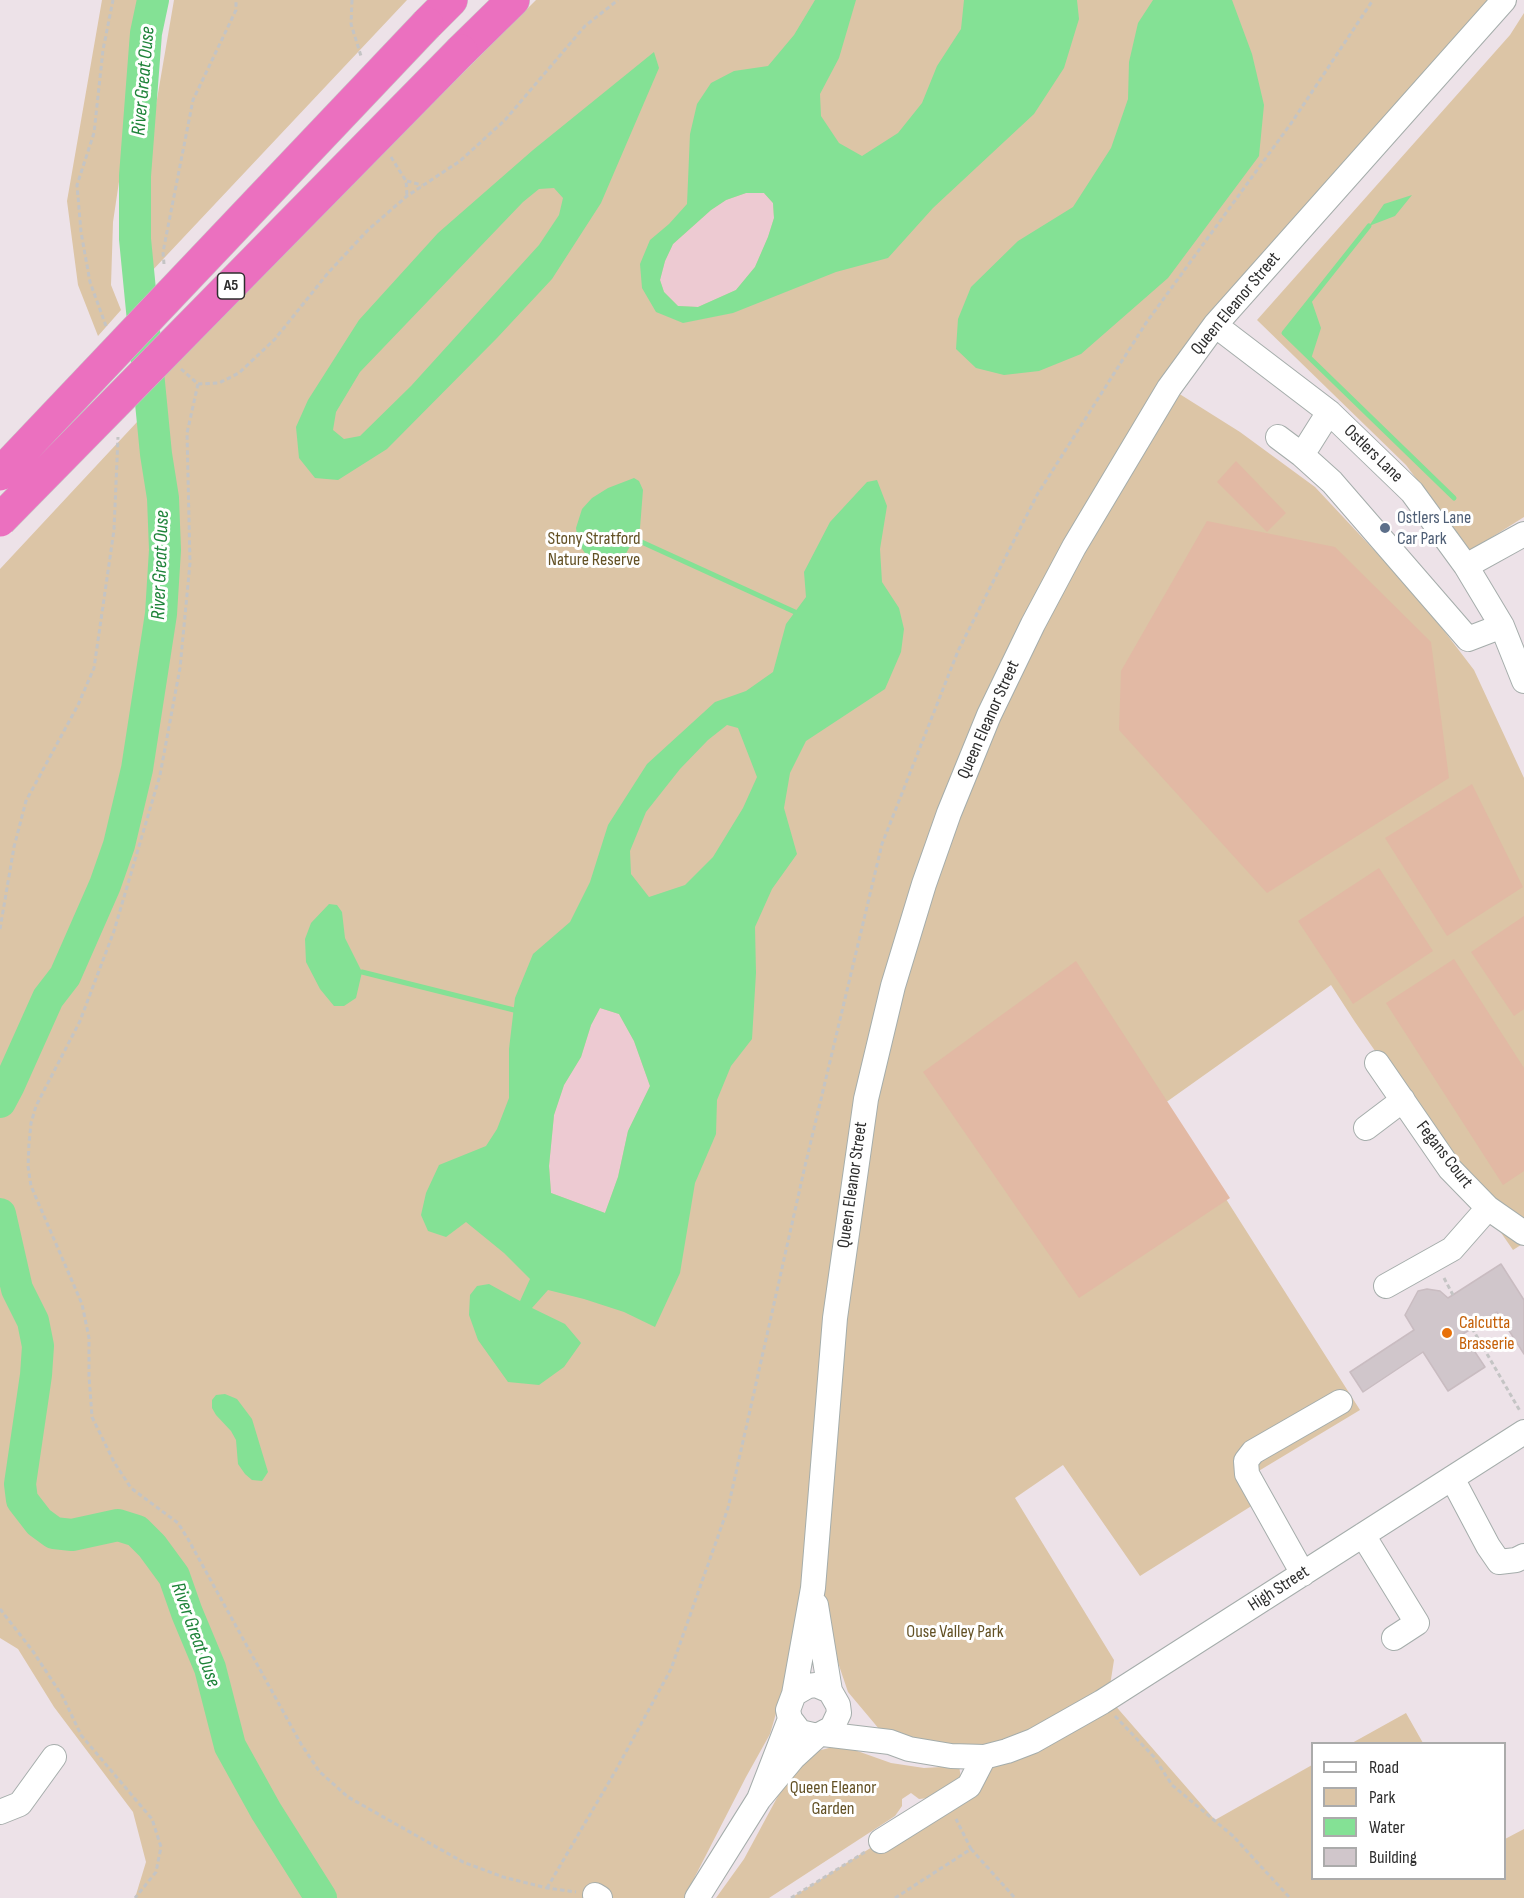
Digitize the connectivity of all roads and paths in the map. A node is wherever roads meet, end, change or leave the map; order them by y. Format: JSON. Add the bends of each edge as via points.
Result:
{"nodes":[{"id":1,"x":113,"y":0,"type":"edge"},
{"id":2,"x":236,"y":0,"type":"edge"},
{"id":3,"x":352,"y":0,"type":"edge"},
{"id":4,"x":451,"y":0,"type":"edge"},
{"id":5,"x":513,"y":0,"type":"edge"},
{"id":6,"x":618,"y":0,"type":"edge"},
{"id":7,"x":1504,"y":0,"type":"edge"},
{"id":8,"x":362,"y":59,"type":"dead end"},
{"id":9,"x":388,"y":152,"type":"dead end"},
{"id":10,"x":406,"y":181,"type":"junction"},
{"id":11,"x":423,"y":185,"type":"junction"},
{"id":12,"x":407,"y":196,"type":"junction"},
{"id":13,"x":163,"y":252,"type":"dead end"},
{"id":14,"x":106,"y":326,"type":"dead end"},
{"id":15,"x":1215,"y":326,"type":"junction"},
{"id":16,"x":174,"y":363,"type":"dead end"},
{"id":17,"x":198,"y":384,"type":"junction"},
{"id":18,"x":1329,"y":412,"type":"junction"},
{"id":19,"x":118,"y":436,"type":"dead end"},
{"id":20,"x":1278,"y":437,"type":"dead end"},
{"id":21,"x":1302,"y":454,"type":"junction"},
{"id":22,"x":0,"y":474,"type":"edge"},
{"id":23,"x":0,"y":520,"type":"edge"},
{"id":24,"x":1524,"y":534,"type":"edge"},
{"id":25,"x":1466,"y":566,"type":"junction"},
{"id":26,"x":1502,"y":626,"type":"junction"},
{"id":27,"x":1524,"y":681,"type":"edge"},
{"id":28,"x":0,"y":929,"type":"edge"},
{"id":29,"x":1377,"y":1063,"type":"dead end"},
{"id":30,"x":1403,"y":1100,"type":"junction"},
{"id":31,"x":1366,"y":1128,"type":"dead end"},
{"id":32,"x":1488,"y":1208,"type":"junction"},
{"id":33,"x":1524,"y":1233,"type":"edge"},
{"id":34,"x":1386,"y":1286,"type":"dead end"},
{"id":35,"x":1472,"y":1328,"type":"dead end"},
{"id":36,"x":1340,"y":1402,"type":"dead end"},
{"id":37,"x":1524,"y":1418,"type":"edge"},
{"id":38,"x":1524,"y":1432,"type":"edge"},
{"id":39,"x":1452,"y":1478,"type":"junction"},
{"id":40,"x":1363,"y":1535,"type":"junction"},
{"id":41,"x":1524,"y":1556,"type":"edge"},
{"id":42,"x":1303,"y":1574,"type":"junction"},
{"id":43,"x":813,"y":1588,"type":"junction"},
{"id":44,"x":0,"y":1609,"type":"edge"},
{"id":45,"x":1394,"y":1638,"type":"dead end"},
{"id":46,"x":794,"y":1694,"type":"junction"},
{"id":47,"x":834,"y":1698,"type":"junction"},
{"id":48,"x":1102,"y":1702,"type":"junction"},
{"id":49,"x":790,"y":1719,"type":"junction"},
{"id":50,"x":820,"y":1735,"type":"junction"},
{"id":51,"x":890,"y":1742,"type":"junction"},
{"id":52,"x":54,"y":1757,"type":"dead end"},
{"id":53,"x":984,"y":1757,"type":"junction"},
{"id":54,"x":759,"y":1799,"type":"junction"},
{"id":55,"x":947,"y":1800,"type":"junction"},
{"id":56,"x":0,"y":1812,"type":"edge"},
{"id":57,"x":881,"y":1841,"type":"joint"},
{"id":58,"x":971,"y":1849,"type":"junction"},
{"id":59,"x":597,"y":1896,"type":"edge"},
{"id":60,"x":135,"y":1898,"type":"edge"},
{"id":61,"x":697,"y":1898,"type":"edge"},
{"id":62,"x":791,"y":1898,"type":"edge"},
{"id":63,"x":895,"y":1898,"type":"edge"},
{"id":64,"x":1015,"y":1898,"type":"edge"},
{"id":65,"x":1290,"y":1898,"type":"edge"}],
"edges":[{"from":1,"to":14,"type":"path","via":[[94,133],[77,185],[90,282]]},
{"from":2,"to":13,"type":"path","via":[[236,10],[193,100]]},
{"from":3,"to":8,"type":"path","via":[[351,24]]},
{"from":4,"to":22,"type":"highway","number":"A5","bridge":true},
{"from":5,"to":23,"type":"highway","number":"A5","bridge":true},
{"from":6,"to":11,"type":"path","via":[[585,26],[505,120],[460,161]]},
{"from":7,"to":15,"type":"street","name":"Queen Eleanor Street"},
{"from":9,"to":10,"type":"path"},
{"from":10,"to":11,"type":"path"},
{"from":10,"to":12,"type":"path"},
{"from":11,"to":12,"type":"path"},
{"from":12,"to":17,"type":"path","via":[[368,230],[274,339],[239,373],[219,383]]},
{"from":15,"to":18,"type":"street","name":"Ostlers Lane"},
{"from":15,"to":43,"type":"street","name":"Queen Eleanor Street","via":[[1169,388],[1038,614],[985,726],[924,884],[892,986],[866,1099],[835,1318]]},
{"from":16,"to":17,"type":"path"},
{"from":17,"to":59,"type":"path","via":[[187,433],[190,563],[180,668],[160,775],[114,931],[85,1010],[36,1106],[29,1144],[31,1186],[82,1304],[89,1338],[92,1417],[114,1462],[131,1488],[178,1523],[319,1770],[348,1797],[463,1862],[503,1877]]},
{"from":18,"to":21,"type":"street"},
{"from":18,"to":25,"type":"street","name":"Ostlers Lane","via":[[1412,492]]},
{"from":19,"to":28,"type":"path","via":[[114,530],[94,668],[26,801]]},
{"from":20,"to":21,"type":"street"},
{"from":21,"to":26,"type":"street","via":[[1332,482],[1468,639]]},
{"from":24,"to":25,"type":"street"},
{"from":25,"to":26,"type":"street","name":"Ostlers Lane"},
{"from":26,"to":27,"type":"street","name":"Ostlers Lane"},
{"from":29,"to":30,"type":"street","name":"Fegans Court"},
{"from":30,"to":31,"type":"street"},
{"from":30,"to":32,"type":"street","name":"Fegans Court","via":[[1450,1169]]},
{"from":32,"to":33,"type":"street","name":"Fegans Court"},
{"from":32,"to":34,"type":"street","via":[[1452,1249]]},
{"from":35,"to":37,"type":"path"},
{"from":36,"to":42,"type":"street","via":[[1253,1452],[1246,1461],[1247,1474]]},
{"from":38,"to":39,"type":"street","name":"High Street"},
{"from":39,"to":40,"type":"street","name":"High Street"},
{"from":39,"to":41,"type":"street","via":[[1499,1562]]},
{"from":40,"to":42,"type":"street","name":"High Street"},
{"from":40,"to":45,"type":"street","via":[[1417,1623]]},
{"from":42,"to":48,"type":"street","name":"High Street"},
{"from":43,"to":46,"type":"street","name":"Queen Eleanor Street"},
{"from":43,"to":47,"type":"street","name":"Queen Eleanor Street"},
{"from":44,"to":60,"type":"path","via":[[63,1697],[81,1735],[152,1819],[160,1847],[156,1872]]},
{"from":46,"to":47,"type":"street","via":[[816,1685]]},
{"from":46,"to":49,"type":"street","via":[[788,1710]]},
{"from":47,"to":50,"type":"street","via":[[839,1713],[832,1728]]},
{"from":47,"to":51,"type":"street","via":[[853,1718]]},
{"from":48,"to":53,"type":"street","name":"High Street","via":[[1033,1741]]},
{"from":48,"to":65,"type":"path","via":[[1154,1757],[1172,1785],[1233,1836]]},
{"from":49,"to":50,"type":"street","via":[[800,1732]]},
{"from":49,"to":54,"type":"street"},
{"from":50,"to":51,"type":"street"},
{"from":50,"to":54,"type":"street","via":[[793,1758]]},
{"from":51,"to":53,"type":"street","name":"High Street","via":[[951,1756]]},
{"from":52,"to":56,"type":"street","via":[[20,1804]]},
{"from":53,"to":55,"type":"street","via":[[969,1786]]},
{"from":54,"to":61,"type":"street"},
{"from":55,"to":57,"type":"street"},
{"from":55,"to":58,"type":"path"},
{"from":57,"to":62,"type":"path"},
{"from":58,"to":63,"type":"path"},
{"from":58,"to":64,"type":"path"}]}
